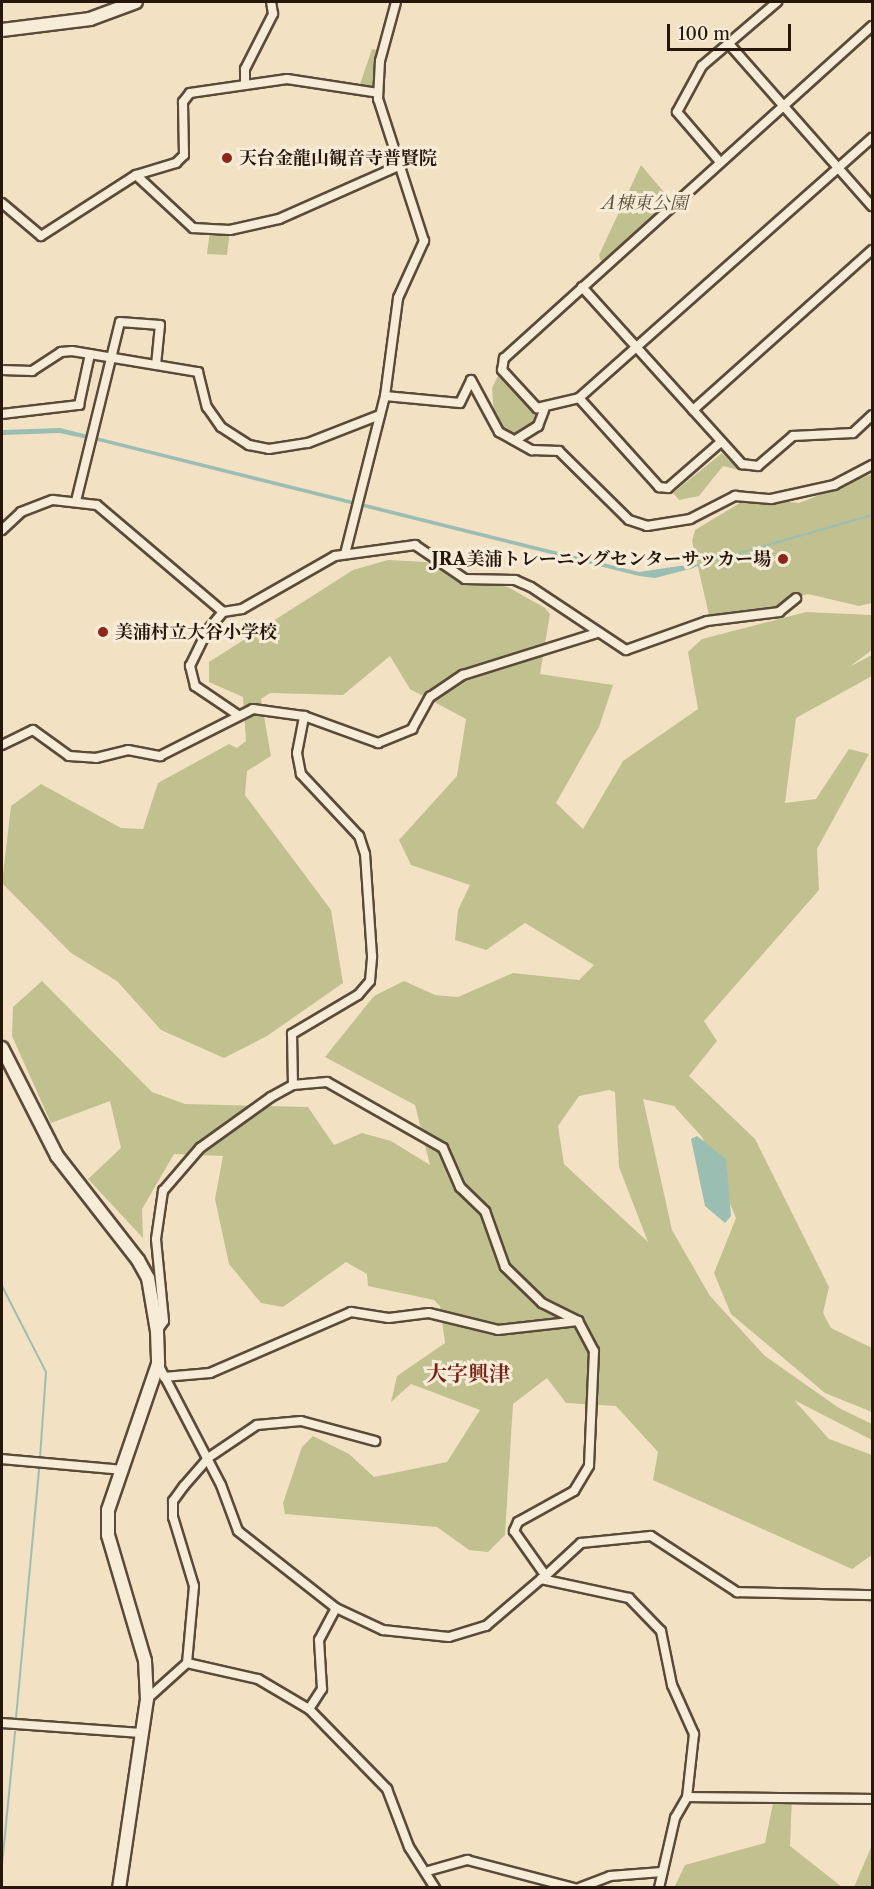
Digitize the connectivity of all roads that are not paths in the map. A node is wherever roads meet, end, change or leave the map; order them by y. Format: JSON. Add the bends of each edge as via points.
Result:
{"nodes":[{"id":1,"x":136,"y":2,"type":"edge"},
{"id":2,"x":271,"y":2,"type":"edge"},
{"id":3,"x":396,"y":2,"type":"edge"},
{"id":4,"x":777,"y":2,"type":"edge"},
{"id":5,"x":873,"y":26,"type":"edge"},
{"id":6,"x":2,"y":30,"type":"edge"},
{"id":7,"x":729,"y":45,"type":"junction"},
{"id":8,"x":245,"y":85,"type":"junction"},
{"id":9,"x":378,"y":93,"type":"junction"},
{"id":10,"x":783,"y":106,"type":"junction"},
{"id":11,"x":873,"y":138,"type":"edge"},
{"id":12,"x":720,"y":162,"type":"junction"},
{"id":13,"x":400,"y":165,"type":"junction"},
{"id":14,"x":839,"y":168,"type":"junction"},
{"id":15,"x":136,"y":175,"type":"junction"},
{"id":16,"x":2,"y":203,"type":"edge"},
{"id":17,"x":873,"y":206,"type":"edge"},
{"id":18,"x":873,"y":250,"type":"edge"},
{"id":19,"x":582,"y":287,"type":"junction"},
{"id":20,"x":637,"y":349,"type":"junction"},
{"id":21,"x":90,"y":354,"type":"junction"},
{"id":22,"x":113,"y":358,"type":"junction"},
{"id":23,"x":156,"y":365,"type":"junction"},
{"id":24,"x":2,"y":370,"type":"edge"},
{"id":25,"x":385,"y":396,"type":"junction"},
{"id":26,"x":579,"y":398,"type":"junction"},
{"id":27,"x":544,"y":410,"type":"junction"},
{"id":28,"x":693,"y":410,"type":"junction"},
{"id":29,"x":2,"y":414,"type":"edge"},
{"id":30,"x":380,"y":415,"type":"junction"},
{"id":31,"x":873,"y":415,"type":"edge"},
{"id":32,"x":517,"y":439,"type":"junction"},
{"id":33,"x":721,"y":442,"type":"junction"},
{"id":34,"x":873,"y":465,"type":"edge"},
{"id":35,"x":76,"y":501,"type":"junction"},
{"id":36,"x":2,"y":530,"type":"edge"},
{"id":37,"x":345,"y":554,"type":"junction"},
{"id":38,"x":796,"y":598,"type":"dead end"},
{"id":39,"x":222,"y":612,"type":"junction"},
{"id":40,"x":597,"y":633,"type":"junction"},
{"id":41,"x":238,"y":715,"type":"junction"},
{"id":42,"x":304,"y":716,"type":"junction"},
{"id":43,"x":2,"y":745,"type":"edge"},
{"id":44,"x":2,"y":1048,"type":"edge"},
{"id":45,"x":293,"y":1084,"type":"junction"},
{"id":46,"x":578,"y":1321,"type":"junction"},
{"id":47,"x":157,"y":1331,"type":"junction"},
{"id":48,"x":158,"y":1364,"type":"junction"},
{"id":49,"x":164,"y":1377,"type":"junction"},
{"id":50,"x":375,"y":1442,"type":"dead end"},
{"id":51,"x":208,"y":1458,"type":"junction"},
{"id":52,"x":2,"y":1459,"type":"edge"},
{"id":53,"x":122,"y":1470,"type":"junction"},
{"id":54,"x":543,"y":1577,"type":"junction"},
{"id":55,"x":873,"y":1595,"type":"edge"},
{"id":56,"x":336,"y":1608,"type":"junction"},
{"id":57,"x":187,"y":1663,"type":"junction"},
{"id":58,"x":147,"y":1699,"type":"junction"},
{"id":59,"x":309,"y":1709,"type":"junction"},
{"id":60,"x":2,"y":1723,"type":"edge"},
{"id":61,"x":141,"y":1733,"type":"junction"},
{"id":62,"x":687,"y":1797,"type":"junction"},
{"id":63,"x":873,"y":1799,"type":"edge"},
{"id":64,"x":428,"y":1871,"type":"junction"},
{"id":65,"x":662,"y":1872,"type":"junction"},
{"id":66,"x":119,"y":1887,"type":"edge"},
{"id":67,"x":435,"y":1887,"type":"edge"},
{"id":68,"x":574,"y":1887,"type":"edge"},
{"id":69,"x":579,"y":1887,"type":"edge"},
{"id":70,"x":659,"y":1887,"type":"edge"}],
"edges":[{"from":1,"to":6,"type":"street","via":[[90,19]]},
{"from":2,"to":8,"type":"street","via":[[273,14],[244,69]]},
{"from":3,"to":9,"type":"street","via":[[380,62]]},
{"from":4,"to":7,"type":"street"},
{"from":5,"to":10,"type":"street"},
{"from":7,"to":10,"type":"street"},
{"from":7,"to":12,"type":"street","via":[[702,66],[677,112]]},
{"from":8,"to":9,"type":"street","via":[[287,79]]},
{"from":8,"to":15,"type":"street","via":[[185,95],[184,155],[176,163]]},
{"from":9,"to":13,"type":"street"},
{"from":10,"to":12,"type":"street"},
{"from":10,"to":14,"type":"street"},
{"from":11,"to":14,"type":"street"},
{"from":12,"to":19,"type":"street"},
{"from":13,"to":15,"type":"street","via":[[279,219],[230,230],[193,228]]},
{"from":13,"to":25,"type":"street","via":[[424,241],[398,298]]},
{"from":14,"to":17,"type":"street"},
{"from":14,"to":20,"type":"street"},
{"from":15,"to":16,"type":"street","via":[[41,236]]},
{"from":18,"to":28,"type":"street"},
{"from":19,"to":20,"type":"street"},
{"from":19,"to":27,"type":"street","via":[[504,358],[502,370]]},
{"from":20,"to":26,"type":"street"},
{"from":20,"to":28,"type":"street"},
{"from":21,"to":22,"type":"street"},
{"from":21,"to":24,"type":"street","via":[[61,352],[32,371]]},
{"from":21,"to":29,"type":"street","via":[[79,405]]},
{"from":22,"to":23,"type":"street"},
{"from":22,"to":23,"type":"street","via":[[120,322],[160,325]]},
{"from":22,"to":35,"type":"street"},
{"from":23,"to":30,"type":"street","via":[[198,372],[207,407],[221,427],[249,445],[269,449],[308,443]]},
{"from":25,"to":30,"type":"street"},
{"from":25,"to":32,"type":"street","via":[[460,403],[471,380],[488,420]]},
{"from":26,"to":27,"type":"street"},
{"from":26,"to":33,"type":"street","via":[[659,487],[668,488]]},
{"from":27,"to":32,"type":"street","via":[[538,426]]},
{"from":28,"to":33,"type":"street"},
{"from":30,"to":37,"type":"street"},
{"from":31,"to":33,"type":"street","via":[[853,433],[793,436],[758,466],[742,464]]},
{"from":32,"to":34,"type":"street","via":[[532,450],[559,451],[629,520],[647,526],[690,519],[735,496],[771,499],[834,485]]},
{"from":35,"to":36,"type":"street","via":[[36,505]]},
{"from":35,"to":39,"type":"street","via":[[114,514]]},
{"from":37,"to":39,"type":"street","via":[[281,582],[242,609]]},
{"from":37,"to":40,"type":"street","via":[[415,545],[465,579],[515,580],[531,587]]},
{"from":38,"to":40,"type":"street","via":[[779,612],[707,621],[643,648],[626,650]]},
{"from":39,"to":41,"type":"street","via":[[190,666],[195,686]]},
{"from":40,"to":42,"type":"street","via":[[463,675],[430,697],[412,729],[378,742]]},
{"from":41,"to":42,"type":"street","via":[[253,709]]},
{"from":41,"to":43,"type":"street","via":[[160,756],[128,750],[96,758],[69,756],[33,730]]},
{"from":42,"to":45,"type":"street","via":[[297,753],[301,774],[359,836],[365,854],[372,956],[370,981],[358,995],[292,1034]]},
{"from":44,"to":47,"type":"street","via":[[57,1156],[148,1278]]},
{"from":45,"to":46,"type":"street","via":[[327,1082],[443,1148],[460,1187],[485,1211],[505,1267],[542,1304]]},
{"from":45,"to":47,"type":"street","via":[[200,1148],[163,1191],[156,1239],[164,1321]]},
{"from":46,"to":49,"type":"street","via":[[498,1330],[429,1313],[389,1318],[351,1312],[210,1373]]},
{"from":46,"to":54,"type":"street","via":[[594,1351],[589,1466],[574,1491],[518,1522],[514,1531]]},
{"from":47,"to":48,"type":"street"},
{"from":48,"to":49,"type":"street"},
{"from":48,"to":53,"type":"street"},
{"from":49,"to":51,"type":"street"},
{"from":50,"to":51,"type":"street","via":[[301,1421],[257,1425]]},
{"from":51,"to":56,"type":"street","via":[[238,1531]]},
{"from":51,"to":57,"type":"street","via":[[173,1501],[194,1586]]},
{"from":52,"to":53,"type":"street"},
{"from":53,"to":58,"type":"street","via":[[108,1510],[108,1535],[145,1661]]},
{"from":54,"to":55,"type":"street","via":[[581,1543],[651,1536],[737,1592]]},
{"from":54,"to":56,"type":"street","via":[[471,1634],[383,1630]]},
{"from":54,"to":62,"type":"street","via":[[629,1598],[661,1631],[672,1685],[694,1734]]},
{"from":56,"to":59,"type":"street","via":[[319,1640],[321,1689]]},
{"from":57,"to":58,"type":"street"},
{"from":57,"to":59,"type":"street","via":[[258,1679]]},
{"from":58,"to":61,"type":"street"},
{"from":59,"to":64,"type":"street","via":[[387,1789],[409,1846]]},
{"from":60,"to":61,"type":"street"},
{"from":61,"to":66,"type":"street"},
{"from":62,"to":63,"type":"street"},
{"from":62,"to":65,"type":"street","via":[[675,1818]]},
{"from":64,"to":67,"type":"street"},
{"from":64,"to":68,"type":"street","via":[[467,1860]]},
{"from":65,"to":69,"type":"street","via":[[610,1876]]},
{"from":65,"to":70,"type":"street"}]}
